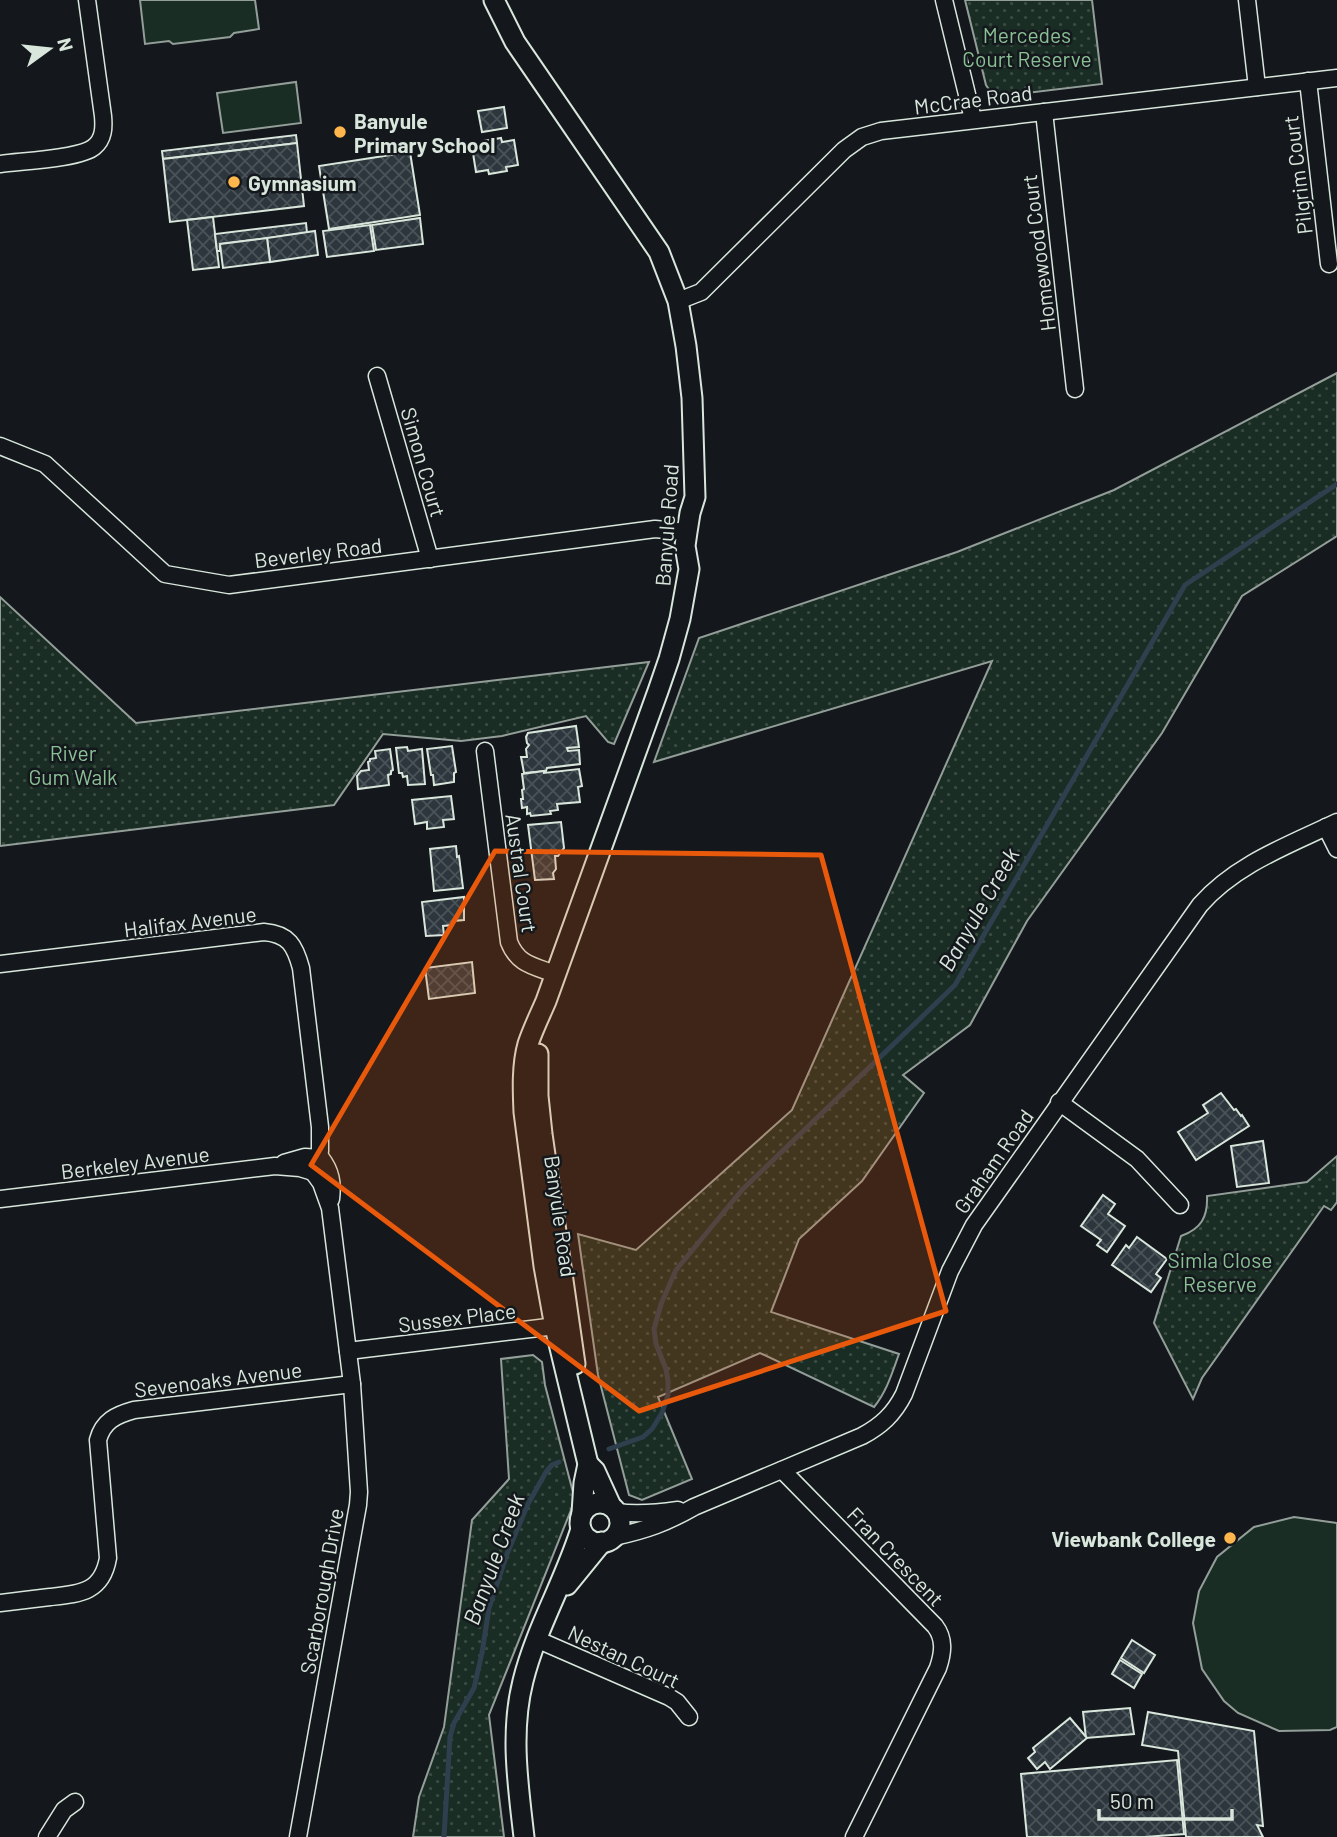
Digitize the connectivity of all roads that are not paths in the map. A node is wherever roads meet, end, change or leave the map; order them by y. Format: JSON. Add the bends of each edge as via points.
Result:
{"nodes":[{"id":1,"x":87,"y":0,"type":"edge"},
{"id":2,"x":494,"y":0,"type":"edge"},
{"id":3,"x":944,"y":0,"type":"edge"},
{"id":4,"x":1247,"y":0,"type":"edge"},
{"id":5,"x":1337,"y":78,"type":"edge"},
{"id":6,"x":1308,"y":81,"type":"junction"},
{"id":7,"x":1257,"y":87,"type":"junction"},
{"id":8,"x":1044,"y":112,"type":"junction"},
{"id":9,"x":974,"y":119,"type":"junction"},
{"id":10,"x":0,"y":164,"type":"edge"},
{"id":11,"x":1329,"y":264,"type":"dead end"},
{"id":12,"x":678,"y":301,"type":"junction"},
{"id":13,"x":377,"y":376,"type":"dead end"},
{"id":14,"x":1075,"y":389,"type":"dead end"},
{"id":15,"x":0,"y":446,"type":"edge"},
{"id":16,"x":687,"y":532,"type":"junction"},
{"id":17,"x":430,"y":559,"type":"junction"},
{"id":18,"x":485,"y":751,"type":"dead end"},
{"id":19,"x":1331,"y":824,"type":"edge"},
{"id":20,"x":1337,"y":849,"type":"edge"},
{"id":21,"x":0,"y":964,"type":"edge"},
{"id":22,"x":555,"y":974,"type":"junction"},
{"id":23,"x":546,"y":1001,"type":"junction"},
{"id":24,"x":1059,"y":1102,"type":"junction"},
{"id":25,"x":316,"y":1165,"type":"junction"},
{"id":26,"x":0,"y":1199,"type":"edge"},
{"id":27,"x":1180,"y":1205,"type":"dead end"},
{"id":28,"x":563,"y":1326,"type":"junction"},
{"id":29,"x":348,"y":1351,"type":"junction"},
{"id":30,"x":352,"y":1384,"type":"junction"},
{"id":31,"x":588,"y":1464,"type":"junction"},
{"id":32,"x":782,"y":1470,"type":"junction"},
{"id":33,"x":694,"y":1507,"type":"junction"},
{"id":34,"x":614,"y":1509,"type":"junction"},
{"id":35,"x":581,"y":1521,"type":"junction"},
{"id":36,"x":608,"y":1540,"type":"junction"},
{"id":37,"x":0,"y":1603,"type":"edge"},
{"id":38,"x":549,"y":1608,"type":"junction"},
{"id":39,"x":536,"y":1639,"type":"junction"},
{"id":40,"x":689,"y":1717,"type":"dead end"},
{"id":41,"x":75,"y":1802,"type":"dead end"},
{"id":42,"x":47,"y":1837,"type":"edge"},
{"id":43,"x":298,"y":1837,"type":"edge"},
{"id":44,"x":524,"y":1837,"type":"edge"},
{"id":45,"x":855,"y":1837,"type":"edge"}],
"edges":[{"from":1,"to":10,"type":"street","via":[[104,127],[101,138],[82,154]]},
{"from":2,"to":12,"type":"street","name":"Banyule Road","via":[[515,42],[659,252]]},
{"from":3,"to":9,"type":"street"},
{"from":4,"to":7,"type":"street"},
{"from":5,"to":6,"type":"street","name":"McCrae Road"},
{"from":6,"to":7,"type":"street","name":"McCrae Road"},
{"from":6,"to":11,"type":"street","name":"Pilgrim Court"},
{"from":7,"to":8,"type":"street","name":"McCrae Road"},
{"from":8,"to":9,"type":"street","name":"McCrae Road"},
{"from":8,"to":14,"type":"street","name":"Homewood Court"},
{"from":9,"to":12,"type":"street","name":"McCrae Road","via":[[862,137],[701,292]]},
{"from":12,"to":16,"type":"street","name":"Banyule Road","via":[[694,447],[695,497]]},
{"from":13,"to":17,"type":"street","name":"Simon Court"},
{"from":15,"to":17,"type":"street","name":"Beverley Road","via":[[45,464],[165,574],[229,585]]},
{"from":16,"to":17,"type":"street","name":"Beverley Road","via":[[655,529]]},
{"from":16,"to":22,"type":"street","name":"Banyule Road","via":[[689,569],[669,659]]},
{"from":18,"to":22,"type":"street","name":"Austral Court","via":[[509,942],[520,960]]},
{"from":19,"to":20,"type":"street"},
{"from":19,"to":24,"type":"street","name":"Graham Road","via":[[1248,865],[1210,893]]},
{"from":21,"to":25,"type":"street","name":"Halifax Avenue","via":[[264,932],[284,937],[301,968],[320,1127]]},
{"from":22,"to":23,"type":"street","name":"Banyule Road"},
{"from":23,"to":28,"type":"street","name":"Banyule Road","via":[[537,1077],[558,1233]]},
{"from":23,"to":28,"type":"street","name":"Banyule Road","via":[[528,1044],[523,1092],[542,1254]]},
{"from":24,"to":27,"type":"street","via":[[1137,1159]]},
{"from":24,"to":32,"type":"street","name":"Graham Road","via":[[961,1248],[893,1413],[875,1430]]},
{"from":25,"to":26,"type":"street","name":"Berkeley Avenue"},
{"from":25,"to":29,"type":"street","name":"Halifax Avenue","via":[[324,1161],[331,1177],[330,1208]]},
{"from":28,"to":29,"type":"street","name":"Sussex Place"},
{"from":28,"to":31,"type":"street","name":"Banyule Road"},
{"from":29,"to":30,"type":"street","name":"Scarborough Drive"},
{"from":30,"to":37,"type":"street","name":"Sevenoaks Avenue","via":[[134,1410],[114,1417],[98,1440],[108,1558],[103,1576],[84,1592]]},
{"from":30,"to":43,"type":"street","name":"Scarborough Drive","via":[[358,1505]]},
{"from":31,"to":34,"type":"street","name":"Banyule Road"},
{"from":31,"to":35,"type":"street","name":"Banyule Road"},
{"from":32,"to":33,"type":"street","name":"Graham Road"},
{"from":32,"to":45,"type":"street","name":"Fran Crescent","via":[[935,1626],[941,1638],[938,1668]]},
{"from":33,"to":34,"type":"street","name":"Graham Road","via":[[635,1515]]},
{"from":33,"to":36,"type":"street","name":"Graham Road","via":[[670,1521]]},
{"from":34,"to":35,"type":"street","via":[[592,1504]]},
{"from":34,"to":36,"type":"street","via":[[620,1525]]},
{"from":35,"to":36,"type":"street","via":[[589,1539]]},
{"from":35,"to":38,"type":"street","name":"Banyule Road","via":[[571,1560]]},
{"from":36,"to":38,"type":"street","name":"Banyule Road"},
{"from":38,"to":39,"type":"street","name":"Banyule Road"},
{"from":39,"to":40,"type":"street","name":"Nestan Court","via":[[670,1697]]},
{"from":39,"to":44,"type":"street","name":"Banyule Road","via":[[516,1717]]},
{"from":41,"to":42,"type":"street","via":[[64,1810]]}]}
